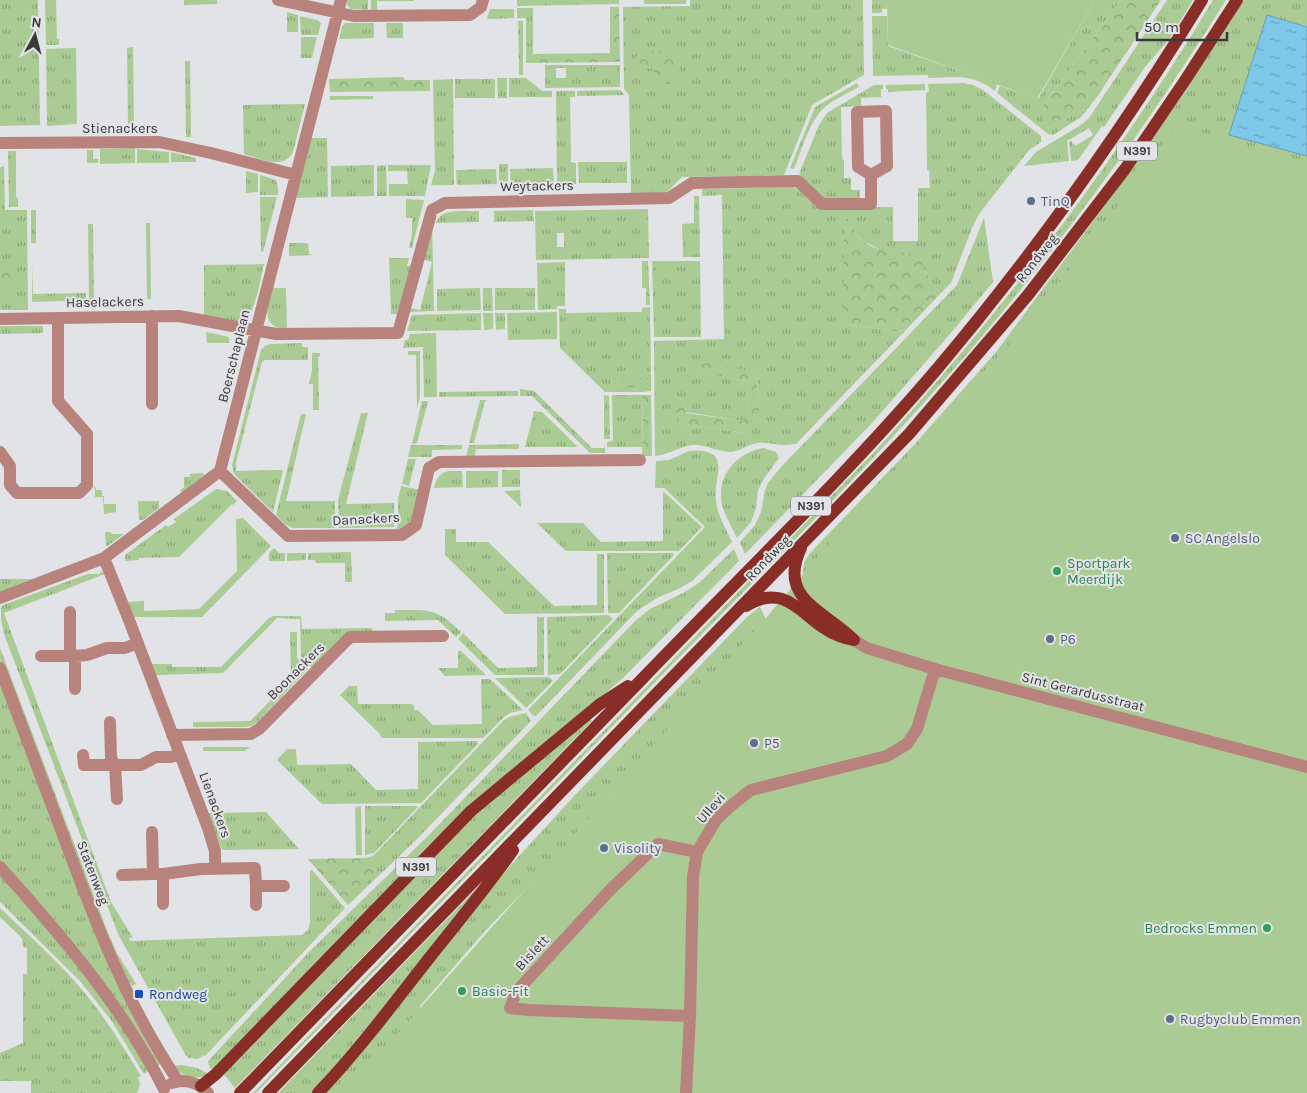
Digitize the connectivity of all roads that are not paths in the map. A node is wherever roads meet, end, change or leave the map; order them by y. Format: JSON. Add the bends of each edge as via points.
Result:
{"nodes":[{"id":1,"x":278,"y":0,"type":"edge"},
{"id":2,"x":341,"y":0,"type":"edge"},
{"id":3,"x":483,"y":0,"type":"edge"},
{"id":4,"x":1202,"y":0,"type":"edge"},
{"id":5,"x":1237,"y":0,"type":"edge"},
{"id":6,"x":338,"y":14,"type":"junction"},
{"id":7,"x":0,"y":143,"type":"edge"},
{"id":8,"x":871,"y":175,"type":"junction"},
{"id":9,"x":296,"y":176,"type":"junction"},
{"id":10,"x":152,"y":316,"type":"junction"},
{"id":11,"x":58,"y":318,"type":"junction"},
{"id":12,"x":0,"y":319,"type":"edge"},
{"id":13,"x":256,"y":332,"type":"junction"},
{"id":14,"x":152,"y":404,"type":"dead end"},
{"id":15,"x":0,"y":452,"type":"edge"},
{"id":16,"x":640,"y":460,"type":"dead end"},
{"id":17,"x":220,"y":471,"type":"junction"},
{"id":18,"x":804,"y":542,"type":"junction"},
{"id":19,"x":104,"y":558,"type":"junction"},
{"id":20,"x":0,"y":598,"type":"edge"},
{"id":21,"x":70,"y":612,"type":"dead end"},
{"id":22,"x":736,"y":613,"type":"junction"},
{"id":23,"x":443,"y":636,"type":"dead end"},
{"id":24,"x":854,"y":640,"type":"junction"},
{"id":25,"x":138,"y":644,"type":"junction"},
{"id":26,"x":41,"y":656,"type":"dead end"},
{"id":27,"x":73,"y":656,"type":"junction"},
{"id":28,"x":0,"y":668,"type":"edge"},
{"id":29,"x":935,"y":669,"type":"junction"},
{"id":30,"x":650,"y":670,"type":"junction"},
{"id":31,"x":76,"y":689,"type":"dead end"},
{"id":32,"x":110,"y":722,"type":"dead end"},
{"id":33,"x":172,"y":735,"type":"junction"},
{"id":34,"x":180,"y":754,"type":"junction"},
{"id":35,"x":83,"y":755,"type":"dead end"},
{"id":36,"x":115,"y":765,"type":"junction"},
{"id":37,"x":1307,"y":767,"type":"edge"},
{"id":38,"x":117,"y":799,"type":"dead end"},
{"id":39,"x":531,"y":823,"type":"junction"},
{"id":40,"x":152,"y":832,"type":"dead end"},
{"id":41,"x":697,"y":852,"type":"junction"},
{"id":42,"x":0,"y":867,"type":"edge"},
{"id":43,"x":215,"y":869,"type":"junction"},
{"id":44,"x":158,"y":874,"type":"junction"},
{"id":45,"x":122,"y":875,"type":"dead end"},
{"id":46,"x":256,"y":886,"type":"junction"},
{"id":47,"x":284,"y":886,"type":"dead end"},
{"id":48,"x":163,"y":904,"type":"dead end"},
{"id":49,"x":256,"y":906,"type":"dead end"},
{"id":50,"x":690,"y":1016,"type":"junction"},
{"id":51,"x":178,"y":1081,"type":"junction"},
{"id":52,"x":205,"y":1090,"type":"edge"},
{"id":53,"x":163,"y":1091,"type":"edge"},
{"id":54,"x":240,"y":1093,"type":"edge"},
{"id":55,"x":268,"y":1093,"type":"edge"},
{"id":56,"x":318,"y":1093,"type":"edge"},
{"id":57,"x":686,"y":1093,"type":"edge"}],
"edges":[{"from":1,"to":6,"type":"street"},
{"from":2,"to":6,"type":"street","name":"Boerschaplaan"},
{"from":3,"to":6,"type":"street","via":[[481,8],[470,15]]},
{"from":4,"to":30,"type":"main road","name":"Rondweg","number":"N391","via":[[1110,144],[1037,243],[936,370],[864,450]]},
{"from":5,"to":18,"type":"main road","name":"Rondweg","number":"N391","via":[[1125,169],[1028,295],[909,434]]},
{"from":6,"to":9,"type":"street","name":"Boerschaplaan"},
{"from":7,"to":9,"type":"street","name":"Stienackers","via":[[159,142]]},
{"from":8,"to":8,"type":"street","via":[[887,166],[886,112],[857,112],[858,167]]},
{"from":8,"to":13,"type":"street","name":"Weytackers","via":[[872,204],[822,204],[798,181],[692,183],[669,198],[445,203],[432,210],[398,334]]},
{"from":9,"to":13,"type":"street","name":"Boerschaplaan"},
{"from":10,"to":11,"type":"street","name":"Haselackers"},
{"from":10,"to":13,"type":"street","name":"Haselackers","via":[[179,316]]},
{"from":10,"to":14,"type":"street","name":"Haselackers"},
{"from":11,"to":12,"type":"street","name":"Haselackers"},
{"from":11,"to":15,"type":"street","name":"Haselackers","via":[[58,401],[87,434],[87,485],[79,493],[17,493],[10,486],[10,466]]},
{"from":13,"to":17,"type":"street","name":"Boerschaplaan"},
{"from":16,"to":17,"type":"street","name":"Danackers","via":[[439,462],[429,468],[416,526],[402,535],[288,536]]},
{"from":17,"to":19,"type":"street"},
{"from":18,"to":22,"type":"main road","name":"Rondweg","number":"N391"},
{"from":18,"to":24,"type":"main road","via":[[795,561],[796,588],[804,599]]},
{"from":19,"to":20,"type":"street"},
{"from":19,"to":25,"type":"street","name":"Lienackers"},
{"from":21,"to":27,"type":"street"},
{"from":22,"to":24,"type":"main road","via":[[756,600],[779,597],[839,636]]},
{"from":22,"to":39,"type":"main road","name":"Rondweg","number":"N391"},
{"from":23,"to":33,"type":"street","name":"Boonackers","via":[[350,637],[251,734]]},
{"from":24,"to":29,"type":"street","name":"Sint Gerardusstraat","via":[[868,648]]},
{"from":25,"to":27,"type":"street"},
{"from":25,"to":33,"type":"street","name":"Lienackers"},
{"from":26,"to":27,"type":"street"},
{"from":27,"to":31,"type":"street"},
{"from":28,"to":51,"type":"street","name":"Statenweg","via":[[109,954]]},
{"from":29,"to":37,"type":"street","name":"Sint Gerardusstraat"},
{"from":29,"to":41,"type":"street","name":"Ullevi","via":[[917,730],[906,744],[887,756],[751,790],[716,820]]},
{"from":30,"to":52,"type":"main road","number":"N391","via":[[600,704],[471,811],[216,1074]]},
{"from":30,"to":54,"type":"main road","name":"Rondweg","number":"N391"},
{"from":32,"to":36,"type":"street","via":[[111,758]]},
{"from":33,"to":34,"type":"street","name":"Lienackers"},
{"from":34,"to":36,"type":"street","via":[[156,757],[142,765]]},
{"from":34,"to":43,"type":"street","name":"Lienackers","via":[[216,851]]},
{"from":35,"to":36,"type":"street","via":[[84,765]]},
{"from":36,"to":38,"type":"street"},
{"from":39,"to":55,"type":"main road","name":"Rondweg","number":"N391"},
{"from":39,"to":56,"type":"main road","number":"N391","via":[[468,911]]},
{"from":40,"to":44,"type":"street"},
{"from":41,"to":50,"type":"street","name":"Ullevi","via":[[693,876]]},
{"from":41,"to":50,"type":"street","name":"Bislett","via":[[658,844],[610,890],[516,992],[510,1008]]},
{"from":42,"to":53,"type":"street","via":[[96,980],[125,1022]]},
{"from":43,"to":44,"type":"street"},
{"from":43,"to":46,"type":"street","via":[[256,868]]},
{"from":44,"to":45,"type":"street"},
{"from":44,"to":48,"type":"street"},
{"from":46,"to":47,"type":"street"},
{"from":46,"to":49,"type":"street"},
{"from":50,"to":57,"type":"street","name":"Ullevi"},
{"from":51,"to":52,"type":"street","via":[[191,1082]]},
{"from":51,"to":53,"type":"street"}]}
